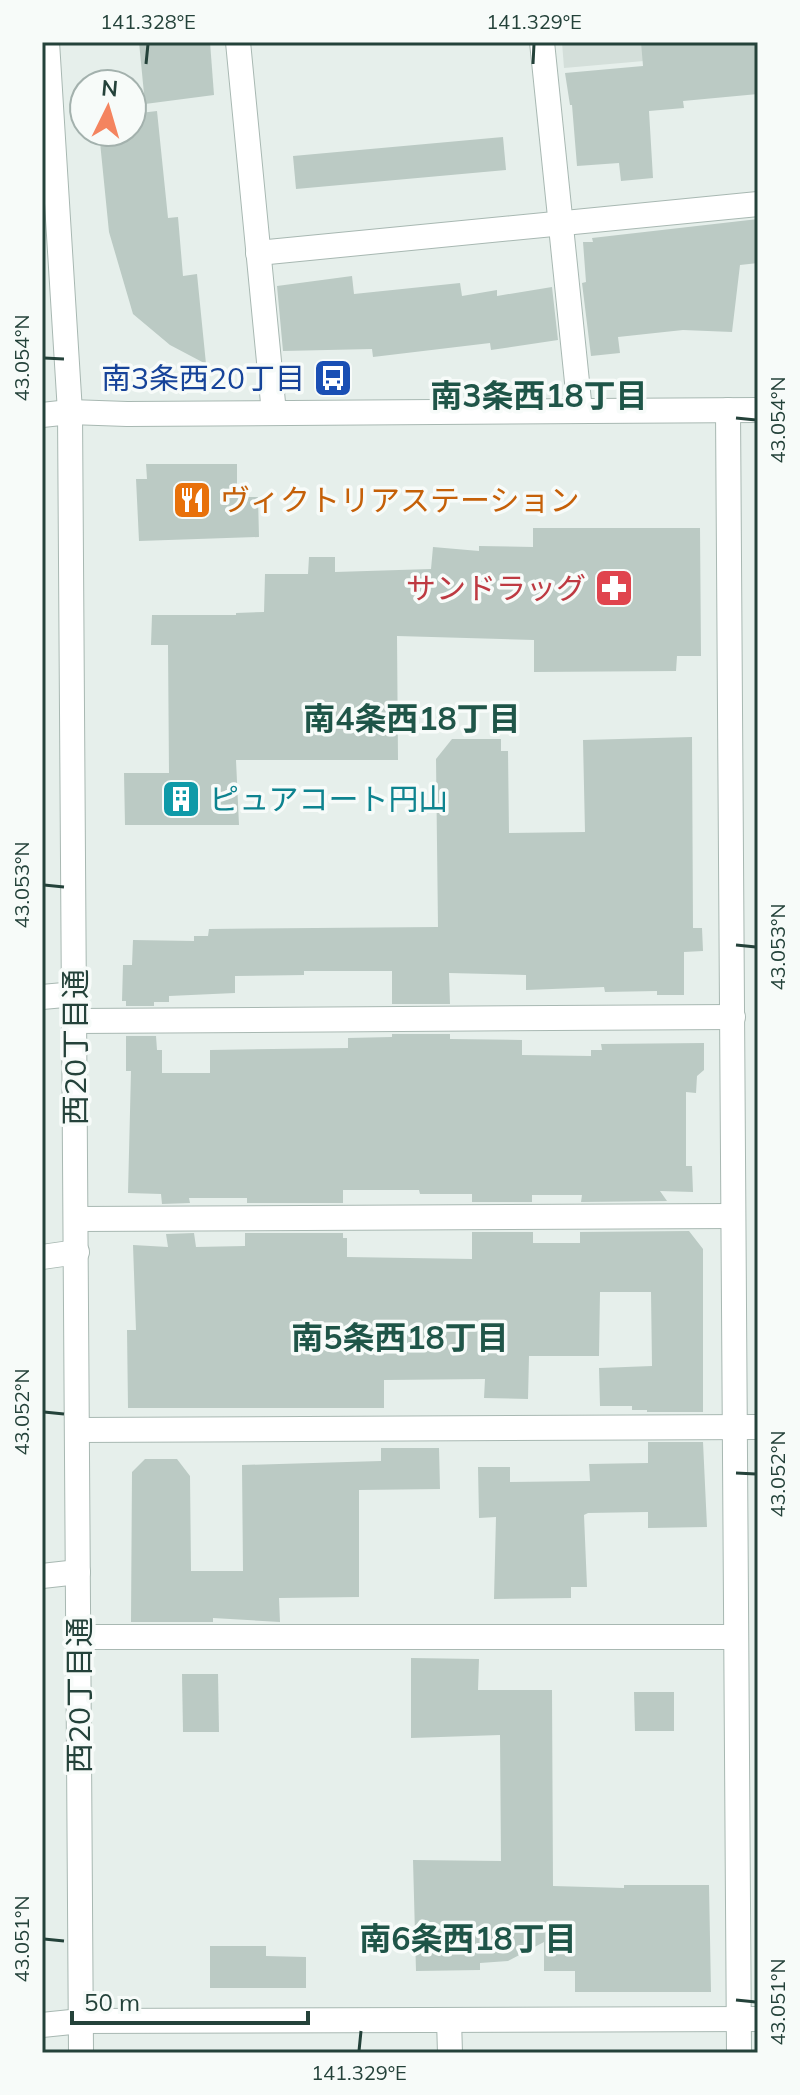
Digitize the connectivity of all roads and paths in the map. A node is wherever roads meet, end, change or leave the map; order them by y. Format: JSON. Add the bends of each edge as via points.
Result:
{"nodes":[{"id":1,"x":47,"y":42,"type":"edge"},
{"id":2,"x":238,"y":42,"type":"edge"},
{"id":3,"x":542,"y":42,"type":"edge"},
{"id":4,"x":758,"y":204,"type":"edge"},
{"id":5,"x":561,"y":223,"type":"junction"},
{"id":6,"x":258,"y":253,"type":"junction"},
{"id":7,"x":728,"y":410,"type":"junction"},
{"id":8,"x":758,"y":410,"type":"edge"},
{"id":9,"x":580,"y":411,"type":"junction"},
{"id":10,"x":70,"y":412,"type":"junction"},
{"id":11,"x":274,"y":413,"type":"junction"},
{"id":12,"x":42,"y":415,"type":"edge"},
{"id":13,"x":75,"y":994,"type":"junction"},
{"id":14,"x":42,"y":997,"type":"edge"},
{"id":15,"x":733,"y":1017,"type":"junction"},
{"id":16,"x":75,"y":1021,"type":"junction"},
{"id":17,"x":733,"y":1216,"type":"junction"},
{"id":18,"x":77,"y":1219,"type":"junction"},
{"id":19,"x":77,"y":1252,"type":"junction"},
{"id":20,"x":42,"y":1257,"type":"edge"},
{"id":21,"x":746,"y":1428,"type":"edge"},
{"id":22,"x":78,"y":1430,"type":"junction"},
{"id":23,"x":78,"y":1572,"type":"junction"},
{"id":24,"x":42,"y":1576,"type":"edge"},
{"id":25,"x":79,"y":1637,"type":"junction"},
{"id":26,"x":744,"y":1653,"type":"edge"},
{"id":27,"x":748,"y":2019,"type":"edge"},
{"id":28,"x":449,"y":2020,"type":"junction"},
{"id":29,"x":81,"y":2021,"type":"junction"},
{"id":30,"x":42,"y":2025,"type":"edge"},
{"id":31,"x":81,"y":2053,"type":"edge"},
{"id":32,"x":450,"y":2053,"type":"edge"},
{"id":33,"x":739,"y":2053,"type":"edge"}],
"edges":[{"from":1,"to":10,"type":"street","name":"西20丁目通"},
{"from":2,"to":6,"type":"street"},
{"from":3,"to":5,"type":"street"},
{"from":4,"to":5,"type":"street"},
{"from":5,"to":6,"type":"street"},
{"from":5,"to":9,"type":"street"},
{"from":6,"to":11,"type":"street"},
{"from":7,"to":8,"type":"street"},
{"from":7,"to":9,"type":"street"},
{"from":7,"to":15,"type":"street"},
{"from":9,"to":11,"type":"street"},
{"from":10,"to":11,"type":"street"},
{"from":10,"to":12,"type":"street"},
{"from":10,"to":13,"type":"street","name":"西20丁目通"},
{"from":13,"to":14,"type":"street"},
{"from":13,"to":16,"type":"street","name":"西20丁目通"},
{"from":15,"to":16,"type":"street"},
{"from":15,"to":17,"type":"street"},
{"from":16,"to":18,"type":"street","name":"西20丁目通"},
{"from":17,"to":18,"type":"street"},
{"from":17,"to":21,"type":"street"},
{"from":18,"to":19,"type":"street","name":"西20丁目通"},
{"from":19,"to":20,"type":"street"},
{"from":19,"to":22,"type":"street","name":"西20丁目通"},
{"from":21,"to":22,"type":"street"},
{"from":21,"to":26,"type":"street"},
{"from":22,"to":23,"type":"street","name":"西20丁目通"},
{"from":23,"to":24,"type":"street"},
{"from":23,"to":25,"type":"street","name":"西20丁目通"},
{"from":25,"to":26,"type":"street"},
{"from":25,"to":29,"type":"street","name":"西20丁目通"},
{"from":26,"to":27,"type":"street"},
{"from":27,"to":28,"type":"street"},
{"from":27,"to":33,"type":"street"},
{"from":28,"to":29,"type":"street"},
{"from":28,"to":32,"type":"street"},
{"from":29,"to":30,"type":"street"},
{"from":29,"to":31,"type":"street","name":"西20丁目通"}]}
